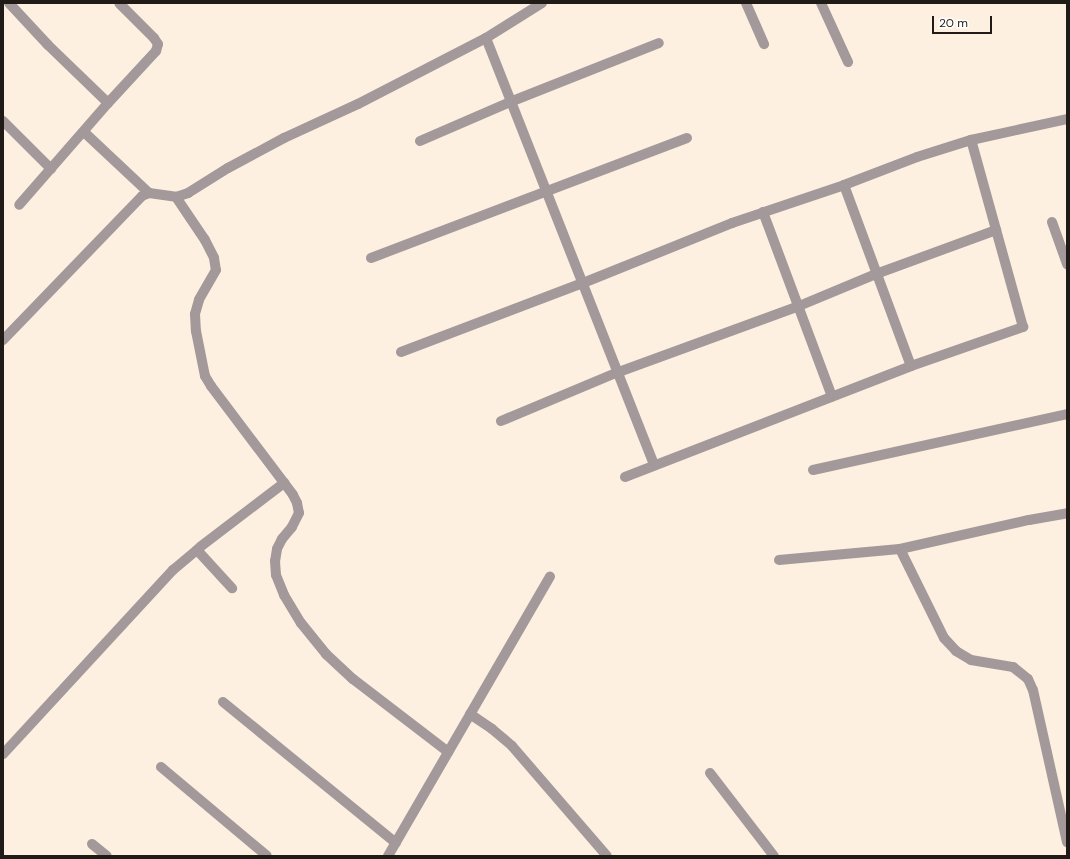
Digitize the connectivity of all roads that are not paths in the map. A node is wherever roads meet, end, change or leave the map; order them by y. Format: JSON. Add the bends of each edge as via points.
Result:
{"nodes":[{"id":1,"x":9,"y":3,"type":"edge"},
{"id":2,"x":119,"y":3,"type":"edge"},
{"id":3,"x":542,"y":3,"type":"edge"},
{"id":4,"x":746,"y":3,"type":"edge"},
{"id":5,"x":821,"y":3,"type":"edge"},
{"id":6,"x":486,"y":38,"type":"junction"},
{"id":7,"x":659,"y":43,"type":"dead end"},
{"id":8,"x":764,"y":44,"type":"dead end"},
{"id":9,"x":848,"y":62,"type":"dead end"},
{"id":10,"x":510,"y":102,"type":"junction"},
{"id":11,"x":108,"y":103,"type":"junction"},
{"id":12,"x":1067,"y":119,"type":"edge"},
{"id":13,"x":3,"y":121,"type":"edge"},
{"id":14,"x":84,"y":132,"type":"junction"},
{"id":15,"x":687,"y":138,"type":"dead end"},
{"id":16,"x":971,"y":140,"type":"junction"},
{"id":17,"x":420,"y":141,"type":"dead end"},
{"id":18,"x":51,"y":169,"type":"junction"},
{"id":19,"x":844,"y":185,"type":"junction"},
{"id":20,"x":547,"y":191,"type":"junction"},
{"id":21,"x":148,"y":193,"type":"junction"},
{"id":22,"x":176,"y":197,"type":"junction"},
{"id":23,"x":19,"y":205,"type":"dead end"},
{"id":24,"x":763,"y":212,"type":"junction"},
{"id":25,"x":1052,"y":222,"type":"dead end"},
{"id":26,"x":996,"y":230,"type":"junction"},
{"id":27,"x":371,"y":258,"type":"dead end"},
{"id":28,"x":1067,"y":264,"type":"edge"},
{"id":29,"x":876,"y":274,"type":"junction"},
{"id":30,"x":583,"y":283,"type":"junction"},
{"id":31,"x":799,"y":306,"type":"junction"},
{"id":32,"x":4,"y":336,"type":"edge"},
{"id":33,"x":401,"y":352,"type":"dead end"},
{"id":34,"x":911,"y":366,"type":"junction"},
{"id":35,"x":616,"y":373,"type":"junction"},
{"id":36,"x":832,"y":397,"type":"junction"},
{"id":37,"x":1067,"y":414,"type":"edge"},
{"id":38,"x":501,"y":420,"type":"dead end"},
{"id":39,"x":654,"y":466,"type":"junction"},
{"id":40,"x":813,"y":470,"type":"dead end"},
{"id":41,"x":625,"y":477,"type":"dead end"},
{"id":42,"x":284,"y":483,"type":"junction"},
{"id":43,"x":1067,"y":513,"type":"edge"},
{"id":44,"x":900,"y":549,"type":"junction"},
{"id":45,"x":197,"y":550,"type":"junction"},
{"id":46,"x":779,"y":560,"type":"dead end"},
{"id":47,"x":550,"y":577,"type":"dead end"},
{"id":48,"x":232,"y":588,"type":"dead end"},
{"id":49,"x":223,"y":702,"type":"dead end"},
{"id":50,"x":470,"y":714,"type":"junction"},
{"id":51,"x":448,"y":752,"type":"junction"},
{"id":52,"x":3,"y":754,"type":"edge"},
{"id":53,"x":161,"y":767,"type":"dead end"},
{"id":54,"x":710,"y":773,"type":"dead end"},
{"id":55,"x":1067,"y":842,"type":"edge"},
{"id":56,"x":396,"y":843,"type":"junction"},
{"id":57,"x":92,"y":844,"type":"dead end"},
{"id":58,"x":108,"y":856,"type":"edge"},
{"id":59,"x":267,"y":856,"type":"edge"},
{"id":60,"x":388,"y":856,"type":"edge"},
{"id":61,"x":607,"y":856,"type":"edge"},
{"id":62,"x":774,"y":856,"type":"edge"}],
"edges":[{"from":1,"to":11,"type":"street"},
{"from":2,"to":11,"type":"street","via":[[158,44],[156,52]]},
{"from":3,"to":6,"type":"street"},
{"from":4,"to":8,"type":"street"},
{"from":5,"to":9,"type":"street"},
{"from":6,"to":10,"type":"street"},
{"from":6,"to":22,"type":"street","via":[[358,104],[284,138],[188,193]]},
{"from":7,"to":10,"type":"street"},
{"from":10,"to":17,"type":"street"},
{"from":10,"to":20,"type":"street"},
{"from":11,"to":14,"type":"street"},
{"from":12,"to":16,"type":"street"},
{"from":13,"to":18,"type":"street"},
{"from":14,"to":18,"type":"street"},
{"from":14,"to":21,"type":"street"},
{"from":15,"to":20,"type":"street"},
{"from":16,"to":19,"type":"street","via":[[917,157]]},
{"from":16,"to":26,"type":"street"},
{"from":18,"to":23,"type":"street"},
{"from":19,"to":24,"type":"street"},
{"from":19,"to":29,"type":"street"},
{"from":20,"to":27,"type":"street"},
{"from":20,"to":30,"type":"street"},
{"from":21,"to":22,"type":"street"},
{"from":21,"to":32,"type":"street","via":[[142,196]]},
{"from":22,"to":42,"type":"street","via":[[205,240],[214,258],[216,270],[195,314],[205,376]]},
{"from":24,"to":30,"type":"street"},
{"from":24,"to":31,"type":"street"},
{"from":25,"to":28,"type":"street"},
{"from":26,"to":29,"type":"street"},
{"from":26,"to":34,"type":"street","via":[[1024,327]]},
{"from":29,"to":31,"type":"street"},
{"from":29,"to":34,"type":"street"},
{"from":30,"to":33,"type":"street"},
{"from":30,"to":35,"type":"street"},
{"from":31,"to":35,"type":"street"},
{"from":31,"to":36,"type":"street"},
{"from":34,"to":36,"type":"street"},
{"from":35,"to":38,"type":"street"},
{"from":35,"to":39,"type":"street"},
{"from":36,"to":39,"type":"street"},
{"from":37,"to":40,"type":"street"},
{"from":39,"to":41,"type":"street"},
{"from":42,"to":45,"type":"street"},
{"from":42,"to":51,"type":"street","via":[[293,494],[298,513],[277,549],[275,561],[276,575],[287,601],[301,623],[331,659]]},
{"from":43,"to":44,"type":"street"},
{"from":44,"to":46,"type":"street"},
{"from":44,"to":55,"type":"street","via":[[944,638],[956,651],[971,660],[1013,667],[1028,679],[1033,690]]},
{"from":45,"to":48,"type":"street"},
{"from":45,"to":52,"type":"street","via":[[159,585]]},
{"from":47,"to":50,"type":"street"},
{"from":49,"to":56,"type":"street"},
{"from":50,"to":51,"type":"street"},
{"from":50,"to":61,"type":"street","via":[[512,746]]},
{"from":51,"to":56,"type":"street"},
{"from":53,"to":59,"type":"street"},
{"from":54,"to":62,"type":"street"},
{"from":56,"to":60,"type":"street"},
{"from":57,"to":58,"type":"street"}]}
